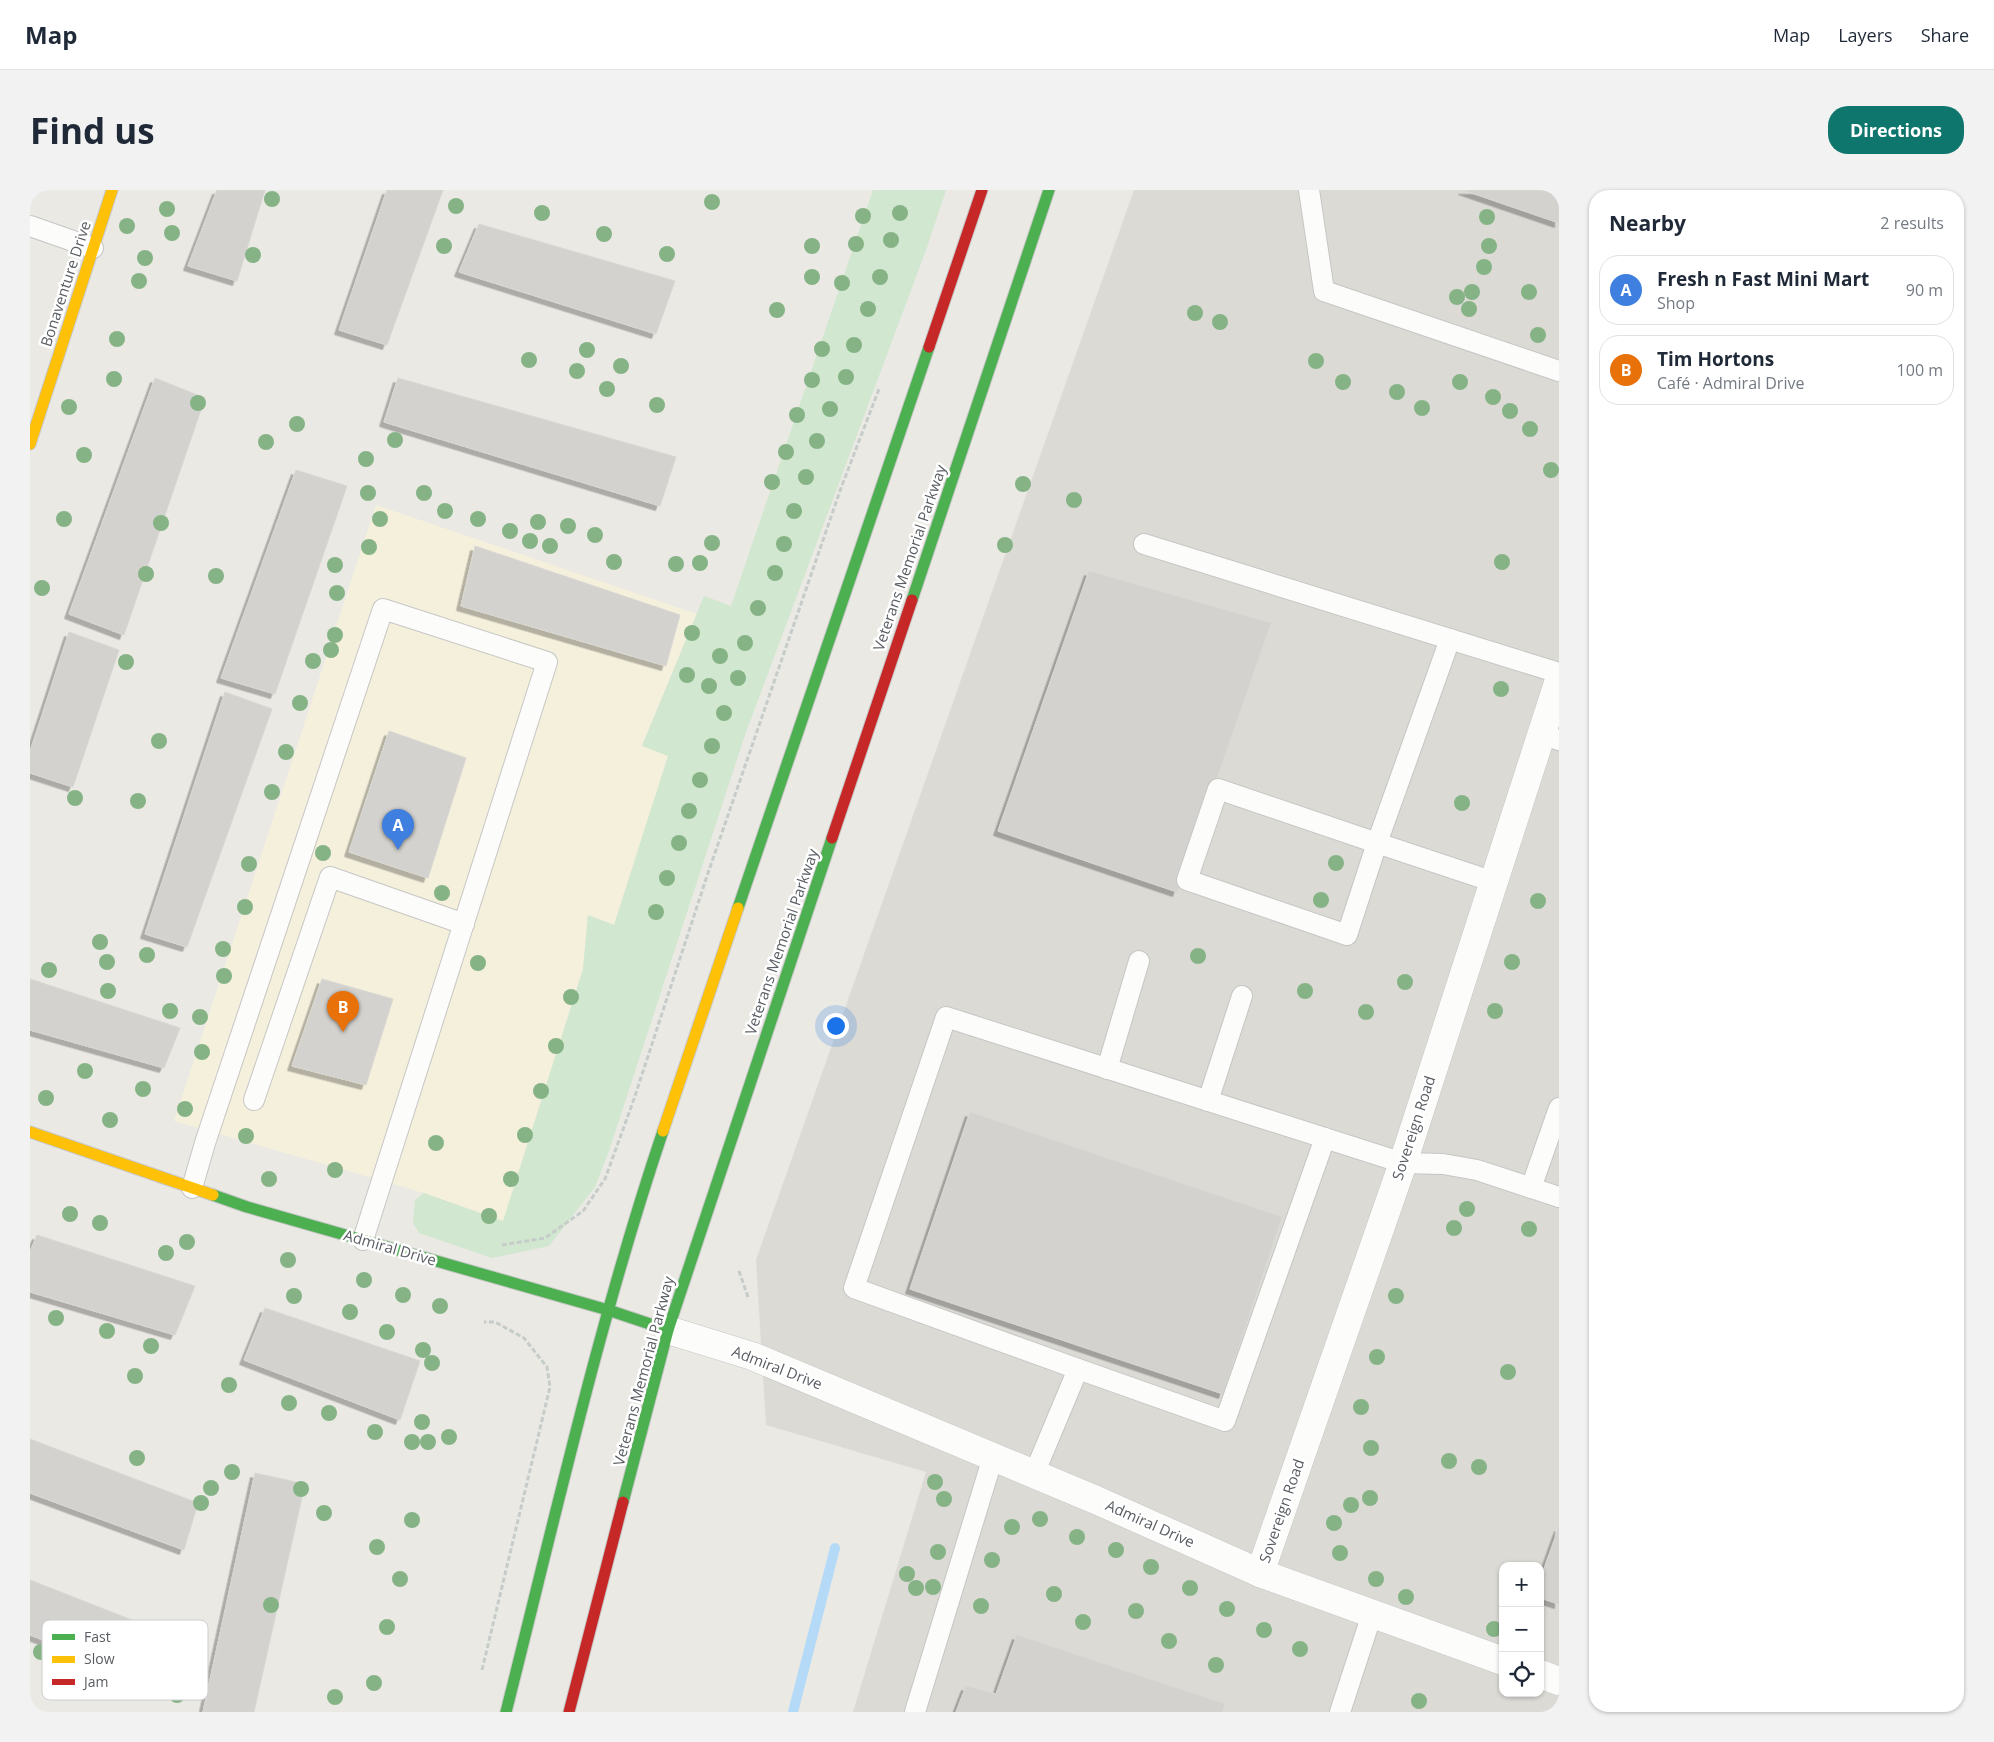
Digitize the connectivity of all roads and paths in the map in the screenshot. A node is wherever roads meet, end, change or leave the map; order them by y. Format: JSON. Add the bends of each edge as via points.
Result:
{"nodes":[{"id":1,"x":112,"y":190,"type":"edge"},
{"id":2,"x":982,"y":190,"type":"edge"},
{"id":3,"x":1049,"y":190,"type":"edge"},
{"id":4,"x":1309,"y":190,"type":"edge"},
{"id":5,"x":30,"y":226,"type":"edge"},
{"id":6,"x":93,"y":248,"type":"junction"},
{"id":7,"x":1556,"y":365,"type":"edge"},
{"id":8,"x":880,"y":386,"type":"dead end"},
{"id":9,"x":30,"y":444,"type":"edge"},
{"id":10,"x":1144,"y":544,"type":"dead end"},
{"id":11,"x":1450,"y":639,"type":"junction"},
{"id":12,"x":1559,"y":673,"type":"edge"},
{"id":13,"x":1559,"y":680,"type":"edge"},
{"id":14,"x":1550,"y":738,"type":"edge"},
{"id":15,"x":1377,"y":843,"type":"junction"},
{"id":16,"x":1494,"y":882,"type":"junction"},
{"id":17,"x":464,"y":924,"type":"junction"},
{"id":18,"x":1139,"y":961,"type":"dead end"},
{"id":19,"x":1242,"y":996,"type":"dead end"},
{"id":20,"x":1106,"y":1069,"type":"junction"},
{"id":21,"x":254,"y":1100,"type":"dead end"},
{"id":22,"x":1208,"y":1101,"type":"junction"},
{"id":23,"x":1559,"y":1108,"type":"edge"},
{"id":24,"x":30,"y":1132,"type":"edge"},
{"id":25,"x":1324,"y":1138,"type":"junction"},
{"id":26,"x":1403,"y":1163,"type":"junction"},
{"id":27,"x":192,"y":1188,"type":"junction"},
{"id":28,"x":1531,"y":1188,"type":"junction"},
{"id":29,"x":1559,"y":1197,"type":"edge"},
{"id":30,"x":363,"y":1240,"type":"junction"},
{"id":31,"x":502,"y":1245,"type":"dead end"},
{"id":32,"x":739,"y":1271,"type":"dead end"},
{"id":33,"x":748,"y":1297,"type":"dead end"},
{"id":34,"x":608,"y":1310,"type":"junction"},
{"id":35,"x":484,"y":1322,"type":"dead end"},
{"id":36,"x":668,"y":1330,"type":"junction"},
{"id":37,"x":1078,"y":1369,"type":"junction"},
{"id":38,"x":993,"y":1457,"type":"junction"},
{"id":39,"x":1034,"y":1474,"type":"junction"},
{"id":40,"x":1260,"y":1573,"type":"junction"},
{"id":41,"x":1372,"y":1614,"type":"junction"},
{"id":42,"x":1499,"y":1660,"type":"edge"},
{"id":43,"x":481,"y":1674,"type":"dead end"},
{"id":44,"x":1544,"y":1675,"type":"edge"},
{"id":45,"x":1559,"y":1681,"type":"edge"},
{"id":46,"x":506,"y":1712,"type":"edge"},
{"id":47,"x":570,"y":1712,"type":"edge"},
{"id":48,"x":915,"y":1712,"type":"edge"},
{"id":49,"x":1340,"y":1712,"type":"edge"}],
"edges":[{"from":1,"to":6,"type":"main road","name":"Bonaventure Drive"},
{"from":2,"to":34,"type":"main road","via":[[637,1207]]},
{"from":3,"to":36,"type":"main road","name":"Veterans Memorial Parkway"},
{"from":4,"to":7,"type":"lane","via":[[1324,291]]},
{"from":5,"to":6,"type":"lane"},
{"from":6,"to":9,"type":"main road","name":"Bonaventure Drive"},
{"from":8,"to":31,"type":"path","via":[[706,876],[605,1179],[583,1211],[545,1238]]},
{"from":10,"to":11,"type":"lane"},
{"from":11,"to":12,"type":"lane"},
{"from":11,"to":15,"type":"lane"},
{"from":13,"to":14,"type":"street","name":"Sovereign Road"},
{"from":14,"to":16,"type":"street","name":"Sovereign Road"},
{"from":15,"to":15,"type":"lane","via":[[1218,789],[1187,880],[1348,935]]},
{"from":15,"to":16,"type":"lane"},
{"from":16,"to":26,"type":"street","name":"Sovereign Road"},
{"from":17,"to":21,"type":"lane","via":[[330,878]]},
{"from":17,"to":27,"type":"lane","via":[[547,662],[383,609],[204,1143]]},
{"from":17,"to":30,"type":"lane"},
{"from":18,"to":20,"type":"lane"},
{"from":19,"to":22,"type":"lane"},
{"from":20,"to":22,"type":"lane"},
{"from":20,"to":37,"type":"lane","via":[[946,1017],[854,1288]]},
{"from":22,"to":25,"type":"lane"},
{"from":23,"to":28,"type":"lane"},
{"from":24,"to":27,"type":"main road","name":"Admiral Drive"},
{"from":25,"to":26,"type":"lane"},
{"from":25,"to":37,"type":"lane","via":[[1225,1420]]},
{"from":26,"to":28,"type":"lane","via":[[1443,1164],[1476,1170]]},
{"from":26,"to":40,"type":"street","name":"Sovereign Road"},
{"from":27,"to":30,"type":"main road","name":"Admiral Drive"},
{"from":28,"to":29,"type":"lane"},
{"from":30,"to":34,"type":"main road","name":"Admiral Drive"},
{"from":32,"to":33,"type":"path"},
{"from":34,"to":36,"type":"main road","name":"Admiral Drive"},
{"from":34,"to":46,"type":"main road"},
{"from":35,"to":43,"type":"path","via":[[495,1322],[524,1338],[547,1367],[550,1387]]},
{"from":36,"to":38,"type":"street","name":"Admiral Drive","via":[[752,1356]]},
{"from":36,"to":47,"type":"main road","name":"Veterans Memorial Parkway"},
{"from":37,"to":39,"type":"lane"},
{"from":38,"to":39,"type":"street","name":"Admiral Drive"},
{"from":38,"to":48,"type":"lane"},
{"from":39,"to":40,"type":"street","name":"Admiral Drive"},
{"from":40,"to":41,"type":"street","name":"Admiral Drive"},
{"from":41,"to":42,"type":"street","name":"Admiral Drive"},
{"from":41,"to":49,"type":"lane"},
{"from":44,"to":45,"type":"street"}]}
